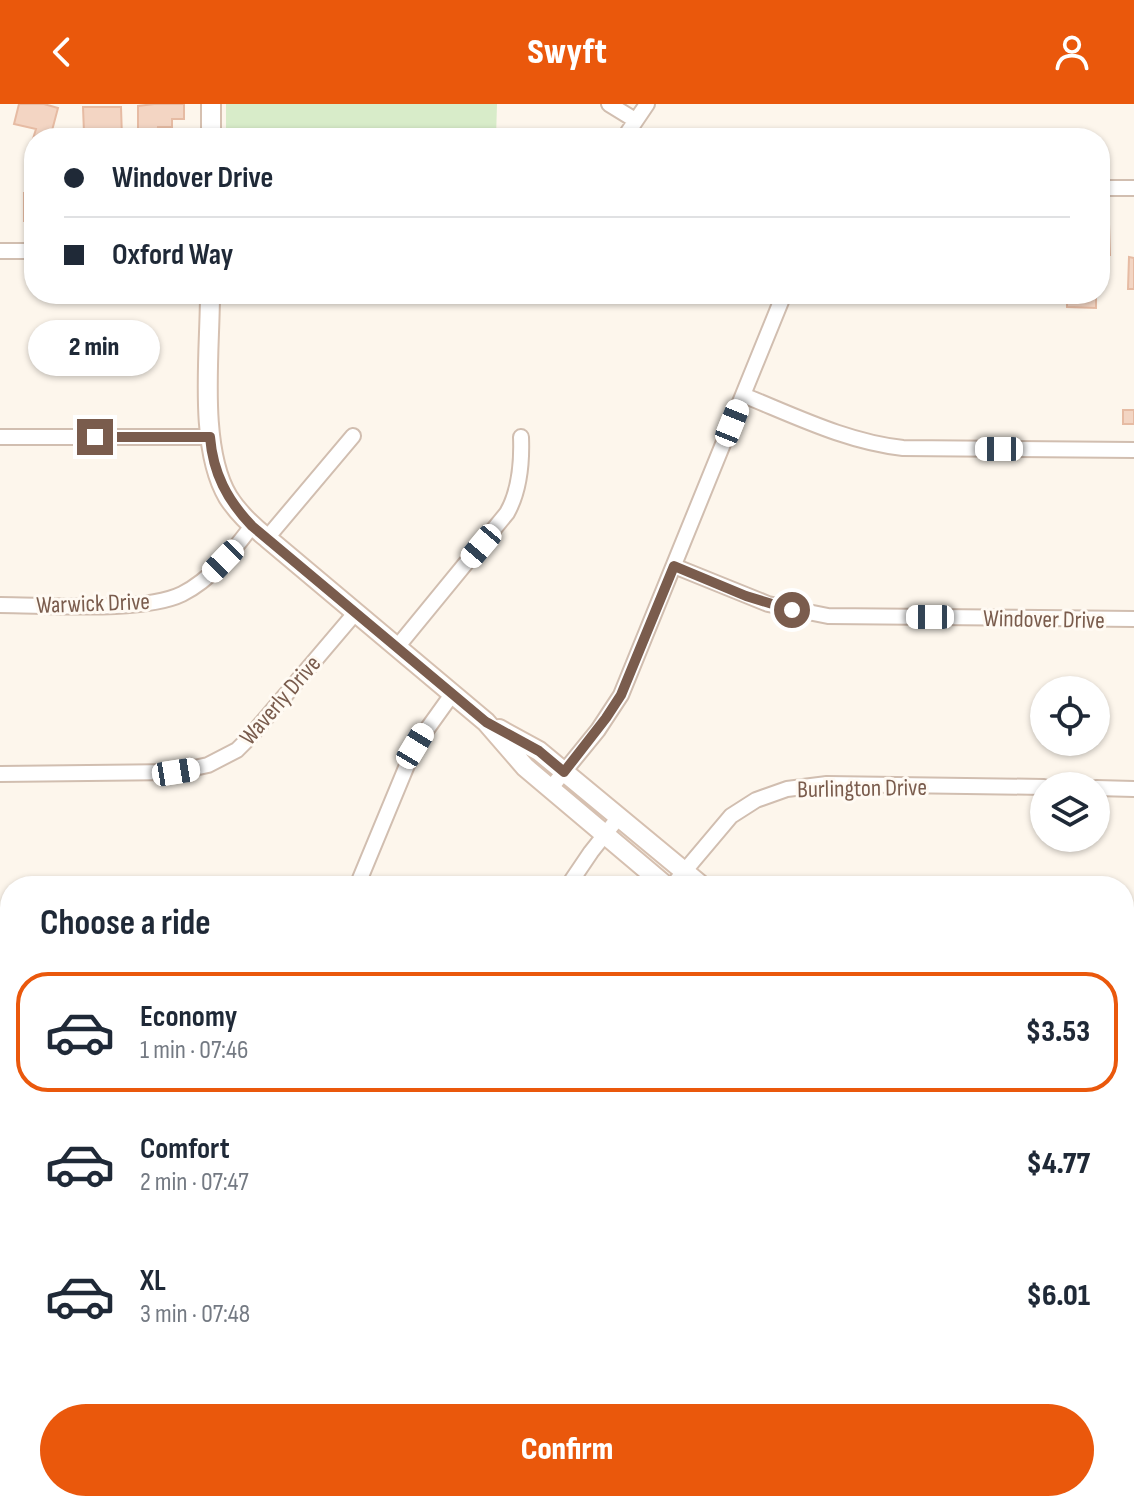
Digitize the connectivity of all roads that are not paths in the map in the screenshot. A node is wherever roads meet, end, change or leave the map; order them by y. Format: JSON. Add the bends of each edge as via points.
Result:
{"nodes":[{"id":1,"x":211,"y":104,"type":"edge"},
{"id":2,"x":609,"y":104,"type":"edge"},
{"id":3,"x":647,"y":104,"type":"edge"},
{"id":4,"x":635,"y":120,"type":"junction"},
{"id":5,"x":211,"y":128,"type":"edge"},
{"id":6,"x":630,"y":128,"type":"edge"},
{"id":7,"x":1110,"y":188,"type":"edge"},
{"id":8,"x":1134,"y":188,"type":"edge"},
{"id":9,"x":0,"y":251,"type":"edge"},
{"id":10,"x":24,"y":251,"type":"edge"},
{"id":11,"x":210,"y":304,"type":"edge"},
{"id":12,"x":780,"y":304,"type":"edge"},
{"id":13,"x":743,"y":395,"type":"junction"},
{"id":14,"x":353,"y":436,"type":"dead end"},
{"id":15,"x":0,"y":437,"type":"edge"},
{"id":16,"x":210,"y":437,"type":"junction"},
{"id":17,"x":521,"y":437,"type":"dead end"},
{"id":18,"x":1134,"y":450,"type":"edge"},
{"id":19,"x":259,"y":532,"type":"junction"},
{"id":20,"x":674,"y":566,"type":"junction"},
{"id":21,"x":0,"y":605,"type":"edge"},
{"id":22,"x":356,"y":612,"type":"junction"},
{"id":23,"x":1134,"y":619,"type":"edge"},
{"id":24,"x":398,"y":646,"type":"junction"},
{"id":25,"x":453,"y":693,"type":"junction"},
{"id":26,"x":486,"y":722,"type":"junction"},
{"id":27,"x":564,"y":772,"type":"junction"},
{"id":28,"x":0,"y":774,"type":"edge"},
{"id":29,"x":1030,"y":787,"type":"edge"},
{"id":30,"x":1110,"y":788,"type":"edge"},
{"id":31,"x":550,"y":789,"type":"junction"},
{"id":32,"x":1134,"y":789,"type":"edge"},
{"id":33,"x":618,"y":818,"type":"junction"},
{"id":34,"x":603,"y":836,"type":"junction"},
{"id":35,"x":684,"y":871,"type":"junction"},
{"id":36,"x":361,"y":876,"type":"edge"},
{"id":37,"x":575,"y":876,"type":"edge"},
{"id":38,"x":656,"y":876,"type":"edge"},
{"id":39,"x":679,"y":876,"type":"edge"},
{"id":40,"x":690,"y":876,"type":"edge"}],
"edges":[{"from":1,"to":5,"type":"street"},
{"from":2,"to":4,"type":"street"},
{"from":3,"to":4,"type":"street"},
{"from":4,"to":6,"type":"street"},
{"from":7,"to":8,"type":"street"},
{"from":9,"to":10,"type":"street"},
{"from":11,"to":16,"type":"street"},
{"from":12,"to":13,"type":"street"},
{"from":13,"to":18,"type":"street","via":[[877,445]]},
{"from":13,"to":20,"type":"street"},
{"from":14,"to":19,"type":"street","name":"Warwick Drive"},
{"from":15,"to":16,"type":"street"},
{"from":16,"to":19,"type":"street","via":[[220,482]]},
{"from":17,"to":24,"type":"street","via":[[521,462],[507,513]]},
{"from":19,"to":21,"type":"street","name":"Warwick Drive","via":[[211,574],[169,600]]},
{"from":19,"to":22,"type":"street"},
{"from":20,"to":23,"type":"street","name":"Windover Drive","via":[[768,604],[828,616]]},
{"from":20,"to":27,"type":"street","via":[[621,695]]},
{"from":22,"to":24,"type":"street"},
{"from":22,"to":28,"type":"street","name":"Waverly Drive","via":[[249,738],[208,765],[158,774]]},
{"from":24,"to":25,"type":"street"},
{"from":25,"to":26,"type":"street"},
{"from":25,"to":36,"type":"street","via":[[411,753]]},
{"from":26,"to":27,"type":"street","via":[[539,751]]},
{"from":26,"to":31,"type":"street"},
{"from":27,"to":31,"type":"street"},
{"from":27,"to":33,"type":"street"},
{"from":29,"to":35,"type":"street","name":"Burlington Drive","via":[[827,784],[787,789],[731,816]]},
{"from":30,"to":32,"type":"street"},
{"from":31,"to":34,"type":"street"},
{"from":33,"to":34,"type":"street"},
{"from":33,"to":35,"type":"street"},
{"from":34,"to":37,"type":"street"},
{"from":34,"to":38,"type":"street"},
{"from":35,"to":39,"type":"street","name":"Burlington Drive"},
{"from":35,"to":40,"type":"street"}]}
